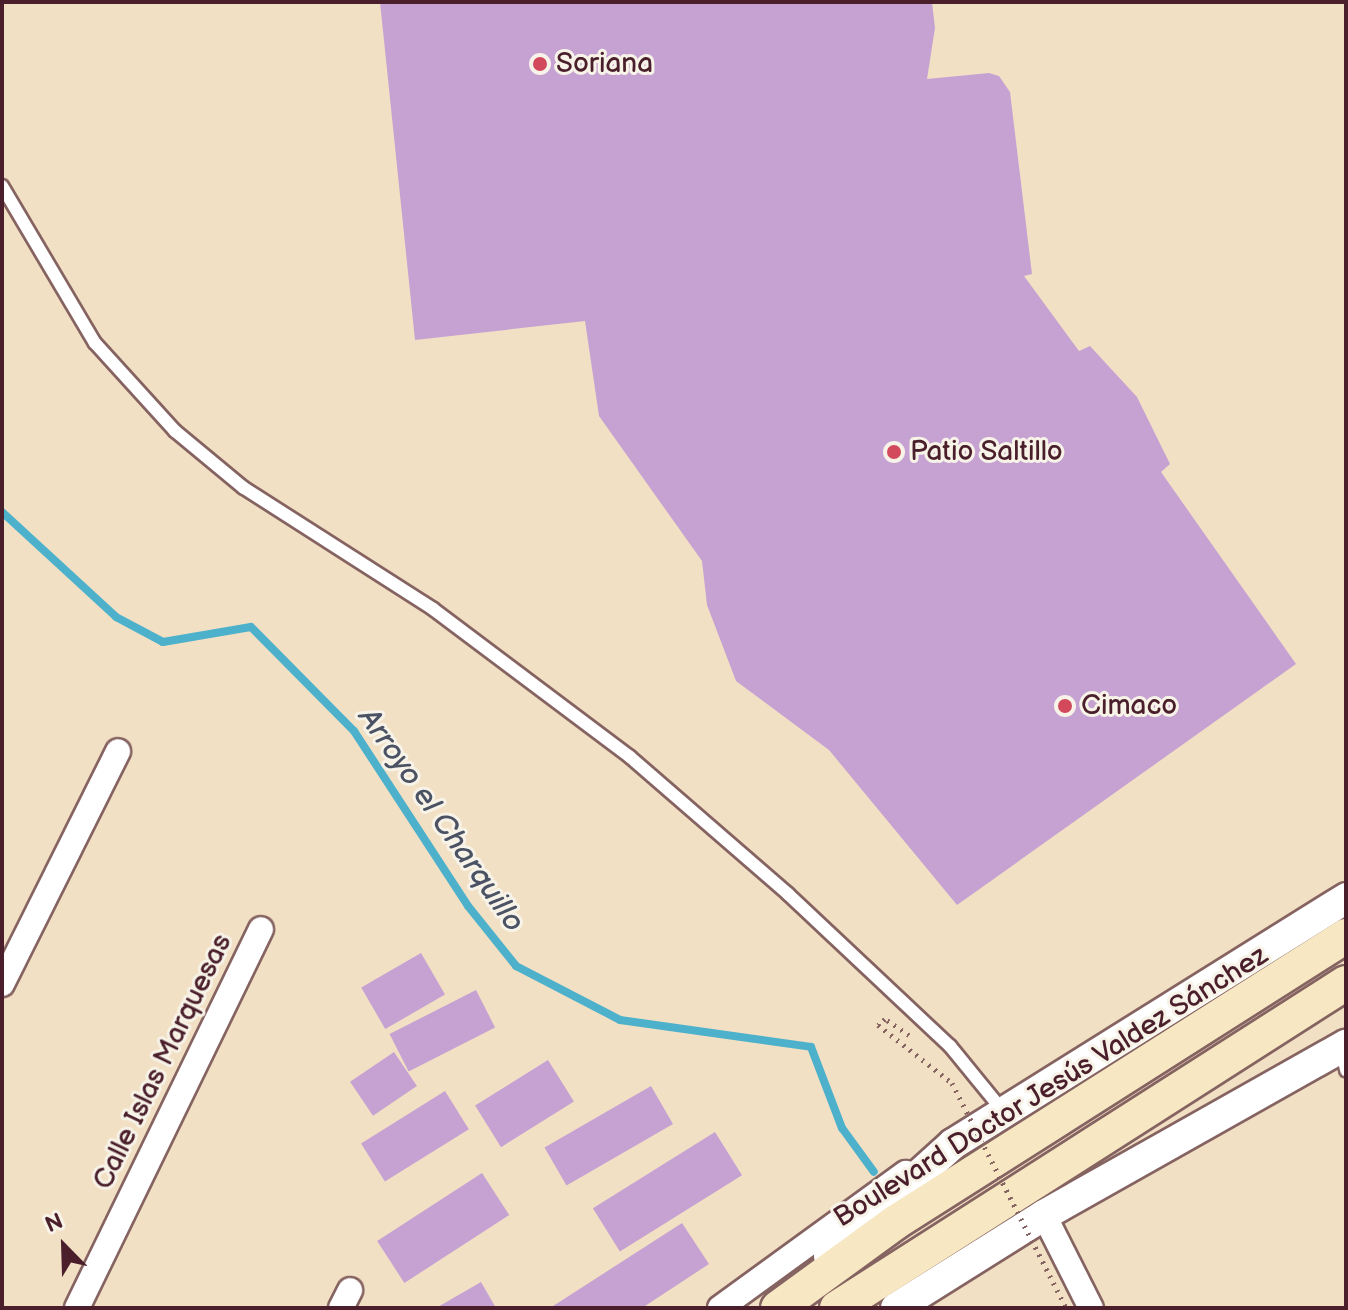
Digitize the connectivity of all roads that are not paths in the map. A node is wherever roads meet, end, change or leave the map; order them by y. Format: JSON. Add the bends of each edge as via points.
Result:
{"nodes":[{"id":1,"x":2,"y":186,"type":"edge"},
{"id":2,"x":118,"y":751,"type":"dead end"},
{"id":3,"x":1346,"y":898,"type":"edge"},
{"id":4,"x":261,"y":929,"type":"dead end"},
{"id":5,"x":1346,"y":936,"type":"edge"},
{"id":6,"x":1346,"y":983,"type":"edge"},
{"id":7,"x":2,"y":984,"type":"edge"},
{"id":8,"x":1344,"y":1054,"type":"edge"},
{"id":9,"x":1004,"y":1114,"type":"junction"},
{"id":10,"x":953,"y":1144,"type":"junction"},
{"id":11,"x":1029,"y":1224,"type":"junction"},
{"id":12,"x":77,"y":1308,"type":"edge"},
{"id":13,"x":720,"y":1308,"type":"edge"},
{"id":14,"x":777,"y":1308,"type":"edge"},
{"id":15,"x":837,"y":1308,"type":"edge"},
{"id":16,"x":896,"y":1308,"type":"edge"},
{"id":17,"x":1091,"y":1308,"type":"edge"}],
"edges":[{"from":1,"to":9,"type":"lane","via":[[95,343],[175,431],[244,488],[433,609],[630,757],[788,894],[950,1046]]},
{"from":2,"to":7,"type":"street"},
{"from":3,"to":9,"type":"street","name":"Boulevard Doctor Jesús Valdez Sánchez"},
{"from":4,"to":12,"type":"street","name":"Calle Islas Marquesas"},
{"from":5,"to":14,"type":"main road","name":"Boulevard Doctor Jesús Valdez Sánchez","via":[[852,1253]]},
{"from":6,"to":15,"type":"main road"},
{"from":8,"to":11,"type":"street"},
{"from":9,"to":10,"type":"street","name":"Boulevard Doctor Jesús Valdez Sánchez"},
{"from":10,"to":13,"type":"street","name":"Boulevard Doctor Jesús Valdez Sánchez","via":[[872,1195]]},
{"from":10,"to":14,"type":"street"},
{"from":11,"to":16,"type":"street"},
{"from":11,"to":17,"type":"street"}]}
